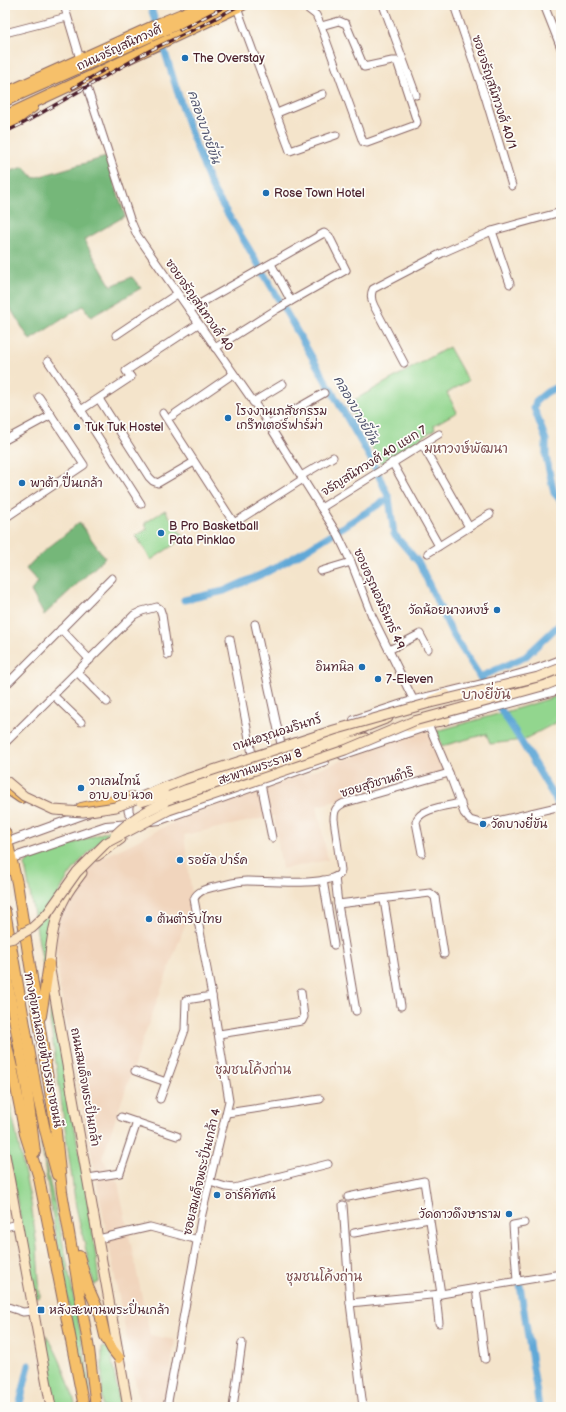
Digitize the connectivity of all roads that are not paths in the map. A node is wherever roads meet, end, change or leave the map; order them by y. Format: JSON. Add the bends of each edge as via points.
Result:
{"nodes":[{"id":1,"x":64,"y":5,"type":"edge"},
{"id":2,"x":303,"y":5,"type":"edge"},
{"id":3,"x":383,"y":5,"type":"edge"},
{"id":4,"x":454,"y":5,"type":"edge"},
{"id":5,"x":544,"y":5,"type":"edge"},
{"id":6,"x":237,"y":6,"type":"edge"},
{"id":7,"x":210,"y":7,"type":"edge"},
{"id":8,"x":309,"y":8,"type":"edge"},
{"id":9,"x":68,"y":17,"type":"junction"},
{"id":10,"x":321,"y":26,"type":"junction"},
{"id":11,"x":5,"y":33,"type":"edge"},
{"id":12,"x":156,"y":37,"type":"junction"},
{"id":13,"x":561,"y":48,"type":"edge"},
{"id":14,"x":80,"y":59,"type":"junction"},
{"id":15,"x":84,"y":78,"type":"junction"},
{"id":16,"x":5,"y":93,"type":"edge"},
{"id":17,"x":323,"y":94,"type":"dead end"},
{"id":18,"x":49,"y":95,"type":"junction"},
{"id":19,"x":416,"y":95,"type":"dead end"},
{"id":20,"x":5,"y":101,"type":"edge"},
{"id":21,"x":277,"y":113,"type":"junction"},
{"id":22,"x":5,"y":116,"type":"edge"},
{"id":23,"x":5,"y":128,"type":"edge"},
{"id":24,"x":336,"y":135,"type":"dead end"},
{"id":25,"x":512,"y":186,"type":"dead end"},
{"id":26,"x":561,"y":212,"type":"edge"},
{"id":27,"x":492,"y":231,"type":"junction"},
{"id":28,"x":268,"y":266,"type":"junction"},
{"id":29,"x":510,"y":284,"type":"dead end"},
{"id":30,"x":177,"y":294,"type":"junction"},
{"id":31,"x":288,"y":303,"type":"junction"},
{"id":32,"x":189,"y":310,"type":"junction"},
{"id":33,"x":198,"y":324,"type":"junction"},
{"id":34,"x":116,"y":335,"type":"dead end"},
{"id":35,"x":215,"y":348,"type":"junction"},
{"id":36,"x":48,"y":362,"type":"dead end"},
{"id":37,"x":404,"y":363,"type":"dead end"},
{"id":38,"x":234,"y":374,"type":"junction"},
{"id":39,"x":283,"y":384,"type":"dead end"},
{"id":40,"x":324,"y":393,"type":"dead end"},
{"id":41,"x":39,"y":397,"type":"dead end"},
{"id":42,"x":99,"y":399,"type":"junction"},
{"id":43,"x":253,"y":402,"type":"junction"},
{"id":44,"x":81,"y":410,"type":"junction"},
{"id":45,"x":163,"y":413,"type":"dead end"},
{"id":46,"x":51,"y":415,"type":"junction"},
{"id":47,"x":172,"y":416,"type":"dead end"},
{"id":48,"x":268,"y":424,"type":"junction"},
{"id":49,"x":439,"y":434,"type":"dead end"},
{"id":50,"x":5,"y":440,"type":"edge"},
{"id":51,"x":422,"y":444,"type":"junction"},
{"id":52,"x":333,"y":457,"type":"dead end"},
{"id":53,"x":194,"y":462,"type":"junction"},
{"id":54,"x":392,"y":462,"type":"junction"},
{"id":55,"x":302,"y":477,"type":"junction"},
{"id":56,"x":141,"y":504,"type":"dead end"},
{"id":57,"x":321,"y":508,"type":"junction"},
{"id":58,"x":490,"y":514,"type":"dead end"},
{"id":59,"x":5,"y":518,"type":"edge"},
{"id":60,"x":334,"y":527,"type":"joint"},
{"id":61,"x":469,"y":527,"type":"junction"},
{"id":62,"x":439,"y":546,"type":"junction"},
{"id":63,"x":428,"y":552,"type":"dead end"},
{"id":64,"x":351,"y":562,"type":"junction"},
{"id":65,"x":321,"y":570,"type":"dead end"},
{"id":66,"x":112,"y":578,"type":"dead end"},
{"id":67,"x":255,"y":624,"type":"dead end"},
{"id":68,"x":61,"y":629,"type":"junction"},
{"id":69,"x":230,"y":639,"type":"dead end"},
{"id":70,"x":428,"y":649,"type":"dead end"},
{"id":71,"x":389,"y":650,"type":"junction"},
{"id":72,"x":168,"y":655,"type":"dead end"},
{"id":73,"x":90,"y":660,"type":"junction"},
{"id":74,"x":561,"y":660,"type":"edge"},
{"id":75,"x":561,"y":668,"type":"edge"},
{"id":76,"x":78,"y":672,"type":"junction"},
{"id":77,"x":561,"y":679,"type":"edge"},
{"id":78,"x":9,"y":682,"type":"dead end"},
{"id":79,"x":561,"y":689,"type":"edge"},
{"id":80,"x":446,"y":694,"type":"junction"},
{"id":81,"x":54,"y":695,"type":"junction"},
{"id":82,"x":414,"y":701,"type":"junction"},
{"id":83,"x":107,"y":702,"type":"dead end"},
{"id":84,"x":446,"y":720,"type":"junction"},
{"id":85,"x":81,"y":722,"type":"dead end"},
{"id":86,"x":429,"y":726,"type":"junction"},
{"id":87,"x":340,"y":741,"type":"junction"},
{"id":88,"x":5,"y":743,"type":"edge"},
{"id":89,"x":281,"y":744,"type":"junction"},
{"id":90,"x":252,"y":754,"type":"junction"},
{"id":91,"x":449,"y":773,"type":"junction"},
{"id":92,"x":5,"y":780,"type":"edge"},
{"id":93,"x":261,"y":784,"type":"junction"},
{"id":94,"x":5,"y":786,"type":"edge"},
{"id":95,"x":132,"y":797,"type":"junction"},
{"id":96,"x":461,"y":803,"type":"junction"},
{"id":97,"x":561,"y":806,"type":"edge"},
{"id":98,"x":116,"y":807,"type":"junction"},
{"id":99,"x":160,"y":820,"type":"junction"},
{"id":100,"x":141,"y":823,"type":"junction"},
{"id":101,"x":5,"y":832,"type":"edge"},
{"id":102,"x":272,"y":838,"type":"dead end"},
{"id":103,"x":6,"y":842,"type":"edge"},
{"id":104,"x":106,"y":843,"type":"junction"},
{"id":105,"x":422,"y":853,"type":"dead end"},
{"id":106,"x":9,"y":860,"type":"edge"},
{"id":107,"x":335,"y":877,"type":"junction"},
{"id":108,"x":323,"y":880,"type":"junction"},
{"id":109,"x":384,"y":900,"type":"junction"},
{"id":110,"x":338,"y":904,"type":"junction"},
{"id":111,"x":5,"y":911,"type":"edge"},
{"id":112,"x":5,"y":940,"type":"edge"},
{"id":113,"x":334,"y":946,"type":"dead end"},
{"id":114,"x":444,"y":954,"type":"dead end"},
{"id":115,"x":49,"y":964,"type":"junction"},
{"id":116,"x":9,"y":975,"type":"edge"},
{"id":117,"x":301,"y":992,"type":"dead end"},
{"id":118,"x":212,"y":996,"type":"junction"},
{"id":119,"x":401,"y":1006,"type":"dead end"},
{"id":120,"x":356,"y":1011,"type":"dead end"},
{"id":121,"x":40,"y":1026,"type":"junction"},
{"id":122,"x":219,"y":1034,"type":"junction"},
{"id":123,"x":5,"y":1038,"type":"edge"},
{"id":124,"x":5,"y":1056,"type":"edge"},
{"id":125,"x":135,"y":1071,"type":"dead end"},
{"id":126,"x":13,"y":1072,"type":"junction"},
{"id":127,"x":166,"y":1082,"type":"junction"},
{"id":128,"x":160,"y":1098,"type":"dead end"},
{"id":129,"x":320,"y":1099,"type":"dead end"},
{"id":130,"x":227,"y":1113,"type":"junction"},
{"id":131,"x":121,"y":1117,"type":"dead end"},
{"id":132,"x":137,"y":1122,"type":"junction"},
{"id":133,"x":177,"y":1136,"type":"dead end"},
{"id":134,"x":5,"y":1155,"type":"edge"},
{"id":135,"x":328,"y":1164,"type":"dead end"},
{"id":136,"x":39,"y":1178,"type":"junction"},
{"id":137,"x":88,"y":1178,"type":"junction"},
{"id":138,"x":210,"y":1182,"type":"junction"},
{"id":139,"x":62,"y":1192,"type":"junction"},
{"id":140,"x":348,"y":1197,"type":"dead end"},
{"id":141,"x":343,"y":1204,"type":"dead end"},
{"id":142,"x":429,"y":1219,"type":"junction"},
{"id":143,"x":17,"y":1224,"type":"junction"},
{"id":144,"x":524,"y":1224,"type":"dead end"},
{"id":145,"x":5,"y":1227,"type":"edge"},
{"id":146,"x":70,"y":1230,"type":"junction"},
{"id":147,"x":354,"y":1233,"type":"dead end"},
{"id":148,"x":98,"y":1239,"type":"junction"},
{"id":149,"x":198,"y":1240,"type":"junction"},
{"id":150,"x":561,"y":1274,"type":"edge"},
{"id":151,"x":517,"y":1281,"type":"junction"},
{"id":152,"x":476,"y":1288,"type":"junction"},
{"id":153,"x":438,"y":1295,"type":"junction"},
{"id":154,"x":350,"y":1304,"type":"junction"},
{"id":155,"x":5,"y":1306,"type":"edge"},
{"id":156,"x":33,"y":1310,"type":"junction"},
{"id":157,"x":439,"y":1323,"type":"dead end"},
{"id":158,"x":242,"y":1343,"type":"dead end"},
{"id":159,"x":119,"y":1358,"type":"junction"},
{"id":160,"x":485,"y":1359,"type":"dead end"},
{"id":161,"x":51,"y":1407,"type":"edge"},
{"id":162,"x":84,"y":1407,"type":"edge"},
{"id":163,"x":96,"y":1407,"type":"edge"},
{"id":164,"x":128,"y":1407,"type":"edge"},
{"id":165,"x":167,"y":1407,"type":"edge"},
{"id":166,"x":233,"y":1407,"type":"edge"},
{"id":167,"x":363,"y":1407,"type":"edge"}],
"edges":[{"from":1,"to":9,"type":"street"},
{"from":2,"to":8,"type":"street"},
{"from":3,"to":19,"type":"street"},
{"from":4,"to":25,"type":"street","name":"ซอยจรัญสนิทวงศ์ 40/1"},
{"from":5,"to":13,"type":"street"},
{"from":6,"to":7,"type":"main road","name":"ถนนจรัญสนิทวงศ์"},
{"from":6,"to":12,"type":"main road","name":"ถนนจรัญสนิทวงศ์"},
{"from":6,"to":21,"type":"street"},
{"from":7,"to":12,"type":"main road","name":"ถนนจรัญสนิทวงศ์","via":[[162,26]]},
{"from":8,"to":10,"type":"street"},
{"from":9,"to":11,"type":"street"},
{"from":9,"to":14,"type":"street"},
{"from":10,"to":10,"type":"street","via":[[339,21],[346,24],[364,67],[392,60],[397,62],[416,125],[367,143],[363,142]]},
{"from":12,"to":14,"type":"main road","name":"ถนนจรัญสนิทวงศ์"},
{"from":12,"to":15,"type":"main road","name":"ถนนจรัญสนิทวงศ์"},
{"from":12,"to":20,"type":"main road","name":"ถนนจรัญสนิทวงศ์"},
{"from":14,"to":16,"type":"main road","name":"ถนนจรัญสนิทวงศ์"},
{"from":15,"to":18,"type":"main road","name":"ถนนจรัญสนิทวงศ์"},
{"from":15,"to":30,"type":"street","name":"ซอยจรัญสนิทวงศ์ 40","via":[[127,212],[137,235]]},
{"from":17,"to":21,"type":"street"},
{"from":18,"to":22,"type":"main road","name":"ถนนจรัญสนิทวงศ์"},
{"from":18,"to":23,"type":"main road"},
{"from":21,"to":24,"type":"street","via":[[290,151]]},
{"from":26,"to":27,"type":"street"},
{"from":27,"to":29,"type":"street"},
{"from":27,"to":37,"type":"street","via":[[442,253],[374,289],[371,299]]},
{"from":28,"to":31,"type":"street"},
{"from":28,"to":31,"type":"street","via":[[324,233],[329,236],[346,270]]},
{"from":28,"to":32,"type":"street"},
{"from":30,"to":32,"type":"street","name":"ซอยจรัญสนิทวงศ์ 40"},
{"from":30,"to":34,"type":"street"},
{"from":31,"to":35,"type":"street"},
{"from":32,"to":33,"type":"street","name":"ซอยจรัญสนิทวงศ์ 40"},
{"from":33,"to":35,"type":"street","name":"ซอยจรัญสนิทวงศ์ 40"},
{"from":33,"to":42,"type":"street","via":[[126,371],[131,377]]},
{"from":35,"to":38,"type":"street","name":"ซอยจรัญสนิทวงศ์ 40"},
{"from":36,"to":44,"type":"street"},
{"from":38,"to":43,"type":"street","name":"ซอยจรัญสนิทวงศ์ 40"},
{"from":38,"to":47,"type":"street"},
{"from":39,"to":43,"type":"street"},
{"from":40,"to":48,"type":"street"},
{"from":41,"to":46,"type":"street"},
{"from":42,"to":44,"type":"street"},
{"from":42,"to":53,"type":"street","via":[[153,481],[158,483]]},
{"from":43,"to":48,"type":"street","name":"ซอยจรัญสนิทวงศ์ 40"},
{"from":44,"to":56,"type":"street"},
{"from":45,"to":53,"type":"street"},
{"from":46,"to":50,"type":"street"},
{"from":46,"to":59,"type":"street","via":[[84,465]]},
{"from":48,"to":55,"type":"street","name":"ซอยจรัญสนิทวงศ์ 40"},
{"from":49,"to":51,"type":"street","name":"จรัญสนิทวงศ์ 40 แยก 7"},
{"from":51,"to":54,"type":"street","name":"จรัญสนิทวงศ์ 40 แยก 7"},
{"from":51,"to":61,"type":"street"},
{"from":52,"to":55,"type":"street"},
{"from":53,"to":55,"type":"street","via":[[234,523]]},
{"from":54,"to":57,"type":"street","name":"จรัญสนิทวงศ์ 40 แยก 7"},
{"from":54,"to":62,"type":"street"},
{"from":55,"to":57,"type":"street","name":"ซอยจรัญสนิทวงศ์ 40"},
{"from":57,"to":60,"type":"street","name":"ซอยจรัญสนิทวงศ์ 40"},
{"from":58,"to":61,"type":"street"},
{"from":60,"to":64,"type":"street","name":"ซอยอรุณอมรินทร์ 49"},
{"from":61,"to":62,"type":"street"},
{"from":62,"to":63,"type":"street"},
{"from":64,"to":65,"type":"street"},
{"from":64,"to":71,"type":"street","name":"ซอยอรุณอมรินทร์ 49","via":[[372,616]]},
{"from":66,"to":68,"type":"street"},
{"from":67,"to":89,"type":"street"},
{"from":68,"to":73,"type":"street"},
{"from":68,"to":78,"type":"street"},
{"from":69,"to":90,"type":"street"},
{"from":70,"to":71,"type":"street","via":[[420,634]]},
{"from":71,"to":82,"type":"street","name":"ซอยอรุณอมรินทร์ 49"},
{"from":72,"to":73,"type":"street","via":[[162,615],[157,607],[134,615]]},
{"from":73,"to":76,"type":"street"},
{"from":74,"to":80,"type":"street","name":"ถนนอรุณอมรินทร์","via":[[533,671]]},
{"from":75,"to":98,"type":"main road","name":"สะพานพระราม 8","bridge":true,"via":[[538,677],[426,704],[334,730],[183,780]]},
{"from":76,"to":81,"type":"street"},
{"from":76,"to":83,"type":"street"},
{"from":77,"to":104,"type":"main road","name":"สะพานพระราม 8","bridge":true,"via":[[414,721],[344,750],[169,810]]},
{"from":79,"to":84,"type":"street"},
{"from":80,"to":82,"type":"street","name":"ถนนอรุณอมรินทร์"},
{"from":80,"to":87,"type":"main road"},
{"from":81,"to":85,"type":"street"},
{"from":81,"to":88,"type":"street"},
{"from":82,"to":89,"type":"street","name":"ถนนอรุณอมรินทร์"},
{"from":84,"to":86,"type":"street"},
{"from":84,"to":87,"type":"main road"},
{"from":86,"to":91,"type":"street"},
{"from":86,"to":93,"type":"street"},
{"from":87,"to":98,"type":"main road","bridge":true,"via":[[166,795]]},
{"from":87,"to":104,"type":"main road","bridge":true,"via":[[143,812]]},
{"from":89,"to":90,"type":"street","name":"ถนนอรุณอมรินทร์"},
{"from":90,"to":95,"type":"street","name":"ถนนอรุณอมรินทร์"},
{"from":91,"to":96,"type":"street"},
{"from":91,"to":107,"type":"street","name":"ซอยสุวิชานดำริ","via":[[336,807],[334,819],[341,870]]},
{"from":92,"to":98,"type":"main road","name":"สะพานพระราม 8","bridge":true,"via":[[24,796],[54,810],[83,812]]},
{"from":93,"to":99,"type":"street"},
{"from":93,"to":102,"type":"street"},
{"from":94,"to":95,"type":"main road","via":[[34,804],[56,809],[80,808]]},
{"from":95,"to":100,"type":"street","via":[[127,804],[128,812],[133,820]]},
{"from":95,"to":103,"type":"street","name":"ถนนอรุณอมรินทร์"},
{"from":96,"to":97,"type":"street","via":[[464,813],[470,820],[484,824]]},
{"from":96,"to":105,"type":"street","via":[[425,811],[417,818]]},
{"from":99,"to":100,"type":"street"},
{"from":99,"to":115,"type":"main road","name":"ถนนสมเด็จพระปิ่นเกล้า","via":[[115,843],[95,857],[83,871],[66,896],[56,917]]},
{"from":100,"to":106,"type":"street","via":[[106,826]]},
{"from":101,"to":103,"type":"main road"},
{"from":103,"to":106,"type":"main road"},
{"from":104,"to":112,"type":"main road","name":"สะพานพระราม 8","bridge":true,"via":[[77,872],[46,914],[32,928]]},
{"from":106,"to":121,"type":"main road","via":[[18,883]]},
{"from":107,"to":108,"type":"street"},
{"from":107,"to":110,"type":"street"},
{"from":108,"to":113,"type":"street"},
{"from":108,"to":118,"type":"street","name":"ซอยสมเด็จพระปิ่นเกล้า 4","via":[[245,881],[210,888],[196,895],[194,899]]},
{"from":109,"to":110,"type":"street"},
{"from":109,"to":114,"type":"street","via":[[430,893],[433,895]]},
{"from":109,"to":119,"type":"street"},
{"from":110,"to":120,"type":"street"},
{"from":111,"to":116,"type":"main road","name":"ทางคู่ขนานลอยฟ้าบรมราชชนนี"},
{"from":115,"to":121,"type":"main road"},
{"from":115,"to":137,"type":"main road","name":"ถนนสมเด็จพระปิ่นเกล้า"},
{"from":116,"to":136,"type":"main road","name":"ทางคู่ขนานลอยฟ้าบรมราชชนนี"},
{"from":116,"to":139,"type":"main road","name":"ทางคู่ขนานลอยฟ้าบรมราชชนนี","via":[[52,1161]]},
{"from":117,"to":122,"type":"street","via":[[304,1017],[302,1021]]},
{"from":118,"to":122,"type":"street","name":"ซอยสมเด็จพระปิ่นเกล้า 4"},
{"from":118,"to":127,"type":"street","via":[[186,1000],[185,1030]]},
{"from":121,"to":139,"type":"main road","via":[[55,1123]]},
{"from":122,"to":130,"type":"street","name":"ซอยสมเด็จพระปิ่นเกล้า 4","via":[[228,1091]]},
{"from":123,"to":126,"type":"main road"},
{"from":124,"to":126,"type":"main road"},
{"from":125,"to":127,"type":"street"},
{"from":126,"to":136,"type":"main road","via":[[25,1134]]},
{"from":127,"to":128,"type":"street"},
{"from":129,"to":130,"type":"street"},
{"from":130,"to":138,"type":"street","name":"ซอยสมเด็จพระปิ่นเกล้า 4"},
{"from":131,"to":132,"type":"street"},
{"from":132,"to":133,"type":"street"},
{"from":132,"to":137,"type":"street","via":[[120,1173]]},
{"from":134,"to":143,"type":"main road"},
{"from":135,"to":138,"type":"street","via":[[234,1188]]},
{"from":136,"to":162,"type":"main road"},
{"from":137,"to":148,"type":"main road","name":"ถนนสมเด็จพระปิ่นเกล้า"},
{"from":138,"to":149,"type":"street","name":"ซอยสมเด็จพระปิ่นเกล้า 4"},
{"from":139,"to":146,"type":"main road"},
{"from":140,"to":142,"type":"street","via":[[424,1181]]},
{"from":141,"to":154,"type":"street"},
{"from":142,"to":147,"type":"street"},
{"from":142,"to":153,"type":"street"},
{"from":143,"to":145,"type":"street"},
{"from":143,"to":156,"type":"main road"},
{"from":144,"to":151,"type":"street","via":[[513,1225]]},
{"from":146,"to":159,"type":"main road","via":[[88,1287],[100,1314],[105,1336]]},
{"from":146,"to":163,"type":"main road"},
{"from":148,"to":149,"type":"street","via":[[150,1227]]},
{"from":148,"to":159,"type":"main road","name":"ถนนสมเด็จพระปิ่นเกล้า"},
{"from":149,"to":165,"type":"street","name":"ซอยสมเด็จพระปิ่นเกล้า 4"},
{"from":150,"to":151,"type":"street"},
{"from":151,"to":152,"type":"street"},
{"from":152,"to":153,"type":"street"},
{"from":152,"to":160,"type":"street"},
{"from":153,"to":154,"type":"street"},
{"from":153,"to":157,"type":"street"},
{"from":154,"to":167,"type":"street"},
{"from":155,"to":156,"type":"street","via":[[23,1312]]},
{"from":156,"to":161,"type":"main road"},
{"from":158,"to":166,"type":"street"},
{"from":159,"to":164,"type":"main road","name":"ถนนสมเด็จพระปิ่นเกล้า"}]}
